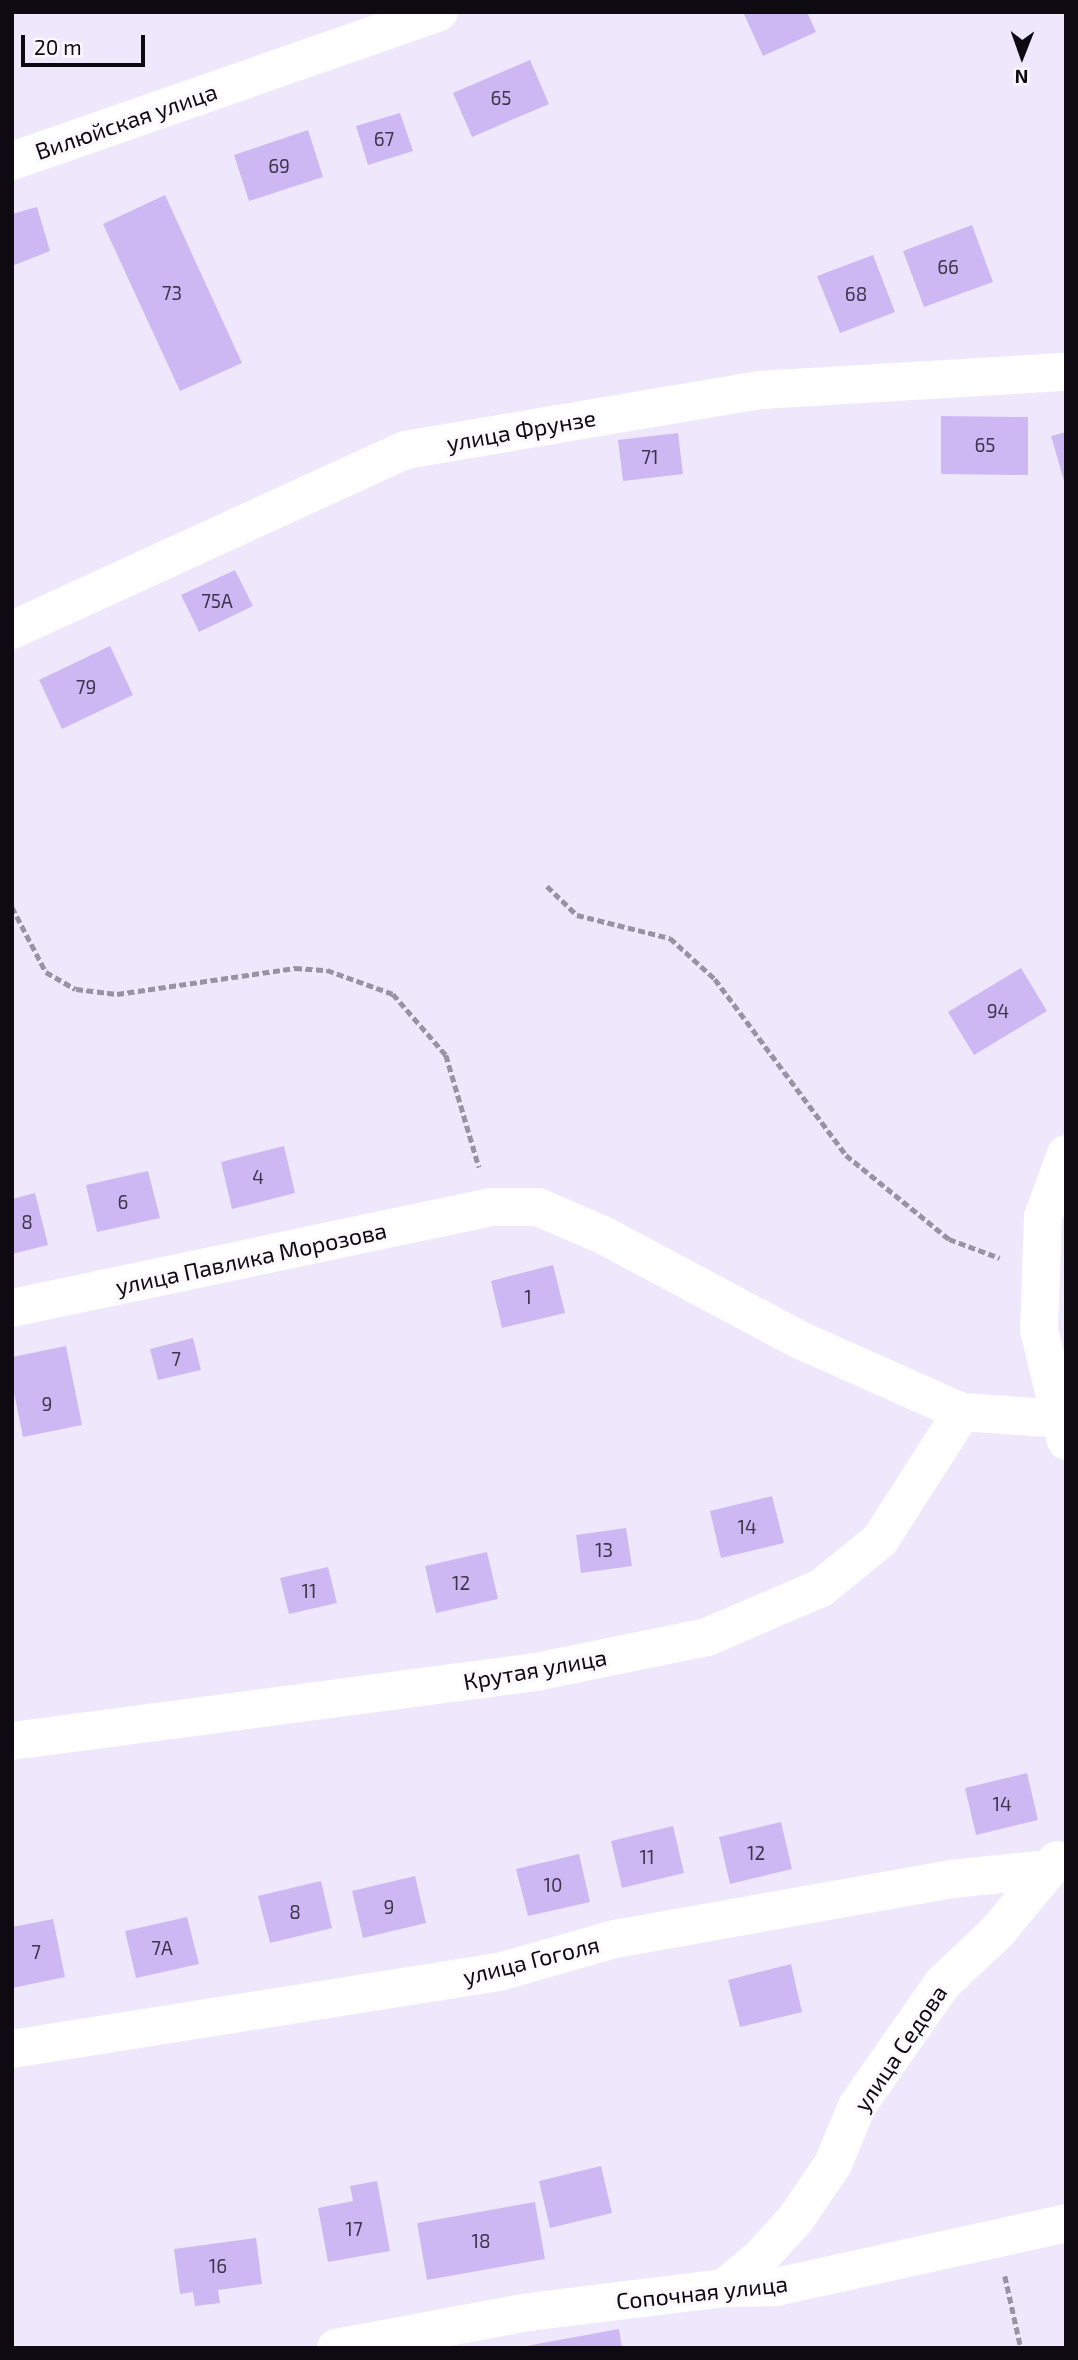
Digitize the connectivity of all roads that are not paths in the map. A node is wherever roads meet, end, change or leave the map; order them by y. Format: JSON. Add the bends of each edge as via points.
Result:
{"nodes":[{"id":1,"x":439,"y":12,"type":"edge"},
{"id":2,"x":12,"y":161,"type":"edge"},
{"id":3,"x":1066,"y":372,"type":"edge"},
{"id":4,"x":12,"y":630,"type":"edge"},
{"id":5,"x":1066,"y":1154,"type":"edge"},
{"id":6,"x":12,"y":1308,"type":"edge"},
{"id":7,"x":962,"y":1412,"type":"junction"},
{"id":8,"x":1064,"y":1430,"type":"edge"},
{"id":9,"x":12,"y":1741,"type":"edge"},
{"id":10,"x":1057,"y":1860,"type":"edge"},
{"id":11,"x":12,"y":2049,"type":"edge"},
{"id":12,"x":1066,"y":2223,"type":"edge"},
{"id":13,"x":724,"y":2288,"type":"junction"},
{"id":14,"x":336,"y":2348,"type":"edge"}],
"edges":[{"from":1,"to":2,"type":"street","name":"Вилюйская улица"},
{"from":3,"to":4,"type":"street","name":"улица Фрунзе","via":[[760,390],[405,450]]},
{"from":5,"to":8,"type":"street","via":[[1043,1217],[1039,1330]]},
{"from":6,"to":7,"type":"street","name":"улица Павлика Морозова","via":[[490,1207],[538,1207],[592,1230],[800,1340]]},
{"from":7,"to":8,"type":"street","name":"улица Павлика Морозова"},
{"from":7,"to":9,"type":"street","name":"Крутая улица","via":[[880,1540],[821,1588],[707,1637],[536,1672]]},
{"from":10,"to":11,"type":"street","name":"улица Гоголя","via":[[615,1938],[499,1972]]},
{"from":10,"to":13,"type":"street","name":"улица Седова","via":[[998,1931],[942,1984],[857,2106],[833,2164],[796,2220]]},
{"from":12,"to":13,"type":"street","name":"Сопочная улица","via":[[776,2287]]},
{"from":13,"to":14,"type":"street","name":"Сопочная улица","via":[[529,2312]]}]}
